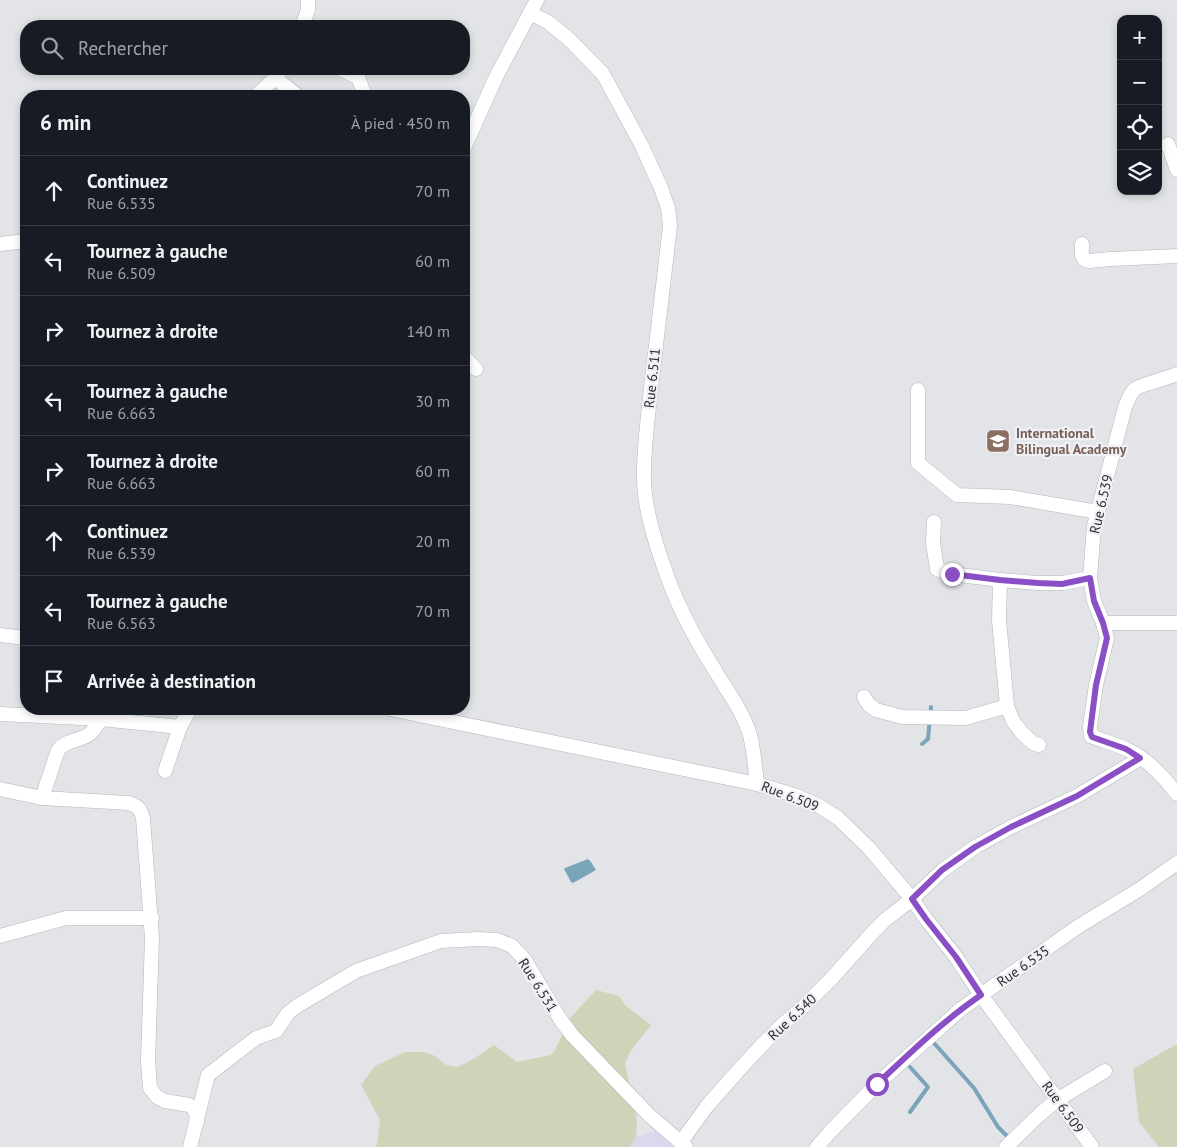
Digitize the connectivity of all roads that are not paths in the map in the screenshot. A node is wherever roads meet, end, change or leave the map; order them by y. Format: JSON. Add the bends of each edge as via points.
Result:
{"nodes":[{"id":1,"x":308,"y":0,"type":"edge"},
{"id":2,"x":537,"y":0,"type":"edge"},
{"id":3,"x":530,"y":13,"type":"junction"},
{"id":4,"x":304,"y":20,"type":"edge"},
{"id":5,"x":276,"y":75,"type":"edge"},
{"id":6,"x":280,"y":75,"type":"edge"},
{"id":7,"x":354,"y":75,"type":"edge"},
{"id":8,"x":262,"y":90,"type":"edge"},
{"id":9,"x":293,"y":90,"type":"edge"},
{"id":10,"x":362,"y":90,"type":"edge"},
{"id":11,"x":470,"y":135,"type":"edge"},
{"id":12,"x":1168,"y":144,"type":"dead end"},
{"id":13,"x":1177,"y":170,"type":"edge"},
{"id":14,"x":20,"y":242,"type":"edge"},
{"id":15,"x":0,"y":244,"type":"edge"},
{"id":16,"x":1082,"y":244,"type":"dead end"},
{"id":17,"x":1177,"y":256,"type":"edge"},
{"id":18,"x":470,"y":363,"type":"edge"},
{"id":19,"x":476,"y":369,"type":"dead end"},
{"id":20,"x":1177,"y":374,"type":"edge"},
{"id":21,"x":918,"y":390,"type":"dead end"},
{"id":22,"x":1098,"y":512,"type":"junction"},
{"id":23,"x":934,"y":522,"type":"dead end"},
{"id":24,"x":1090,"y":578,"type":"junction"},
{"id":25,"x":1000,"y":580,"type":"junction"},
{"id":26,"x":1103,"y":623,"type":"junction"},
{"id":27,"x":1177,"y":623,"type":"edge"},
{"id":28,"x":0,"y":635,"type":"edge"},
{"id":29,"x":20,"y":637,"type":"edge"},
{"id":30,"x":864,"y":697,"type":"dead end"},
{"id":31,"x":1007,"y":706,"type":"junction"},
{"id":32,"x":0,"y":714,"type":"edge"},
{"id":33,"x":20,"y":715,"type":"edge"},
{"id":34,"x":20,"y":715,"type":"edge"},
{"id":35,"x":187,"y":715,"type":"edge"},
{"id":36,"x":419,"y":715,"type":"edge"},
{"id":37,"x":101,"y":719,"type":"junction"},
{"id":38,"x":180,"y":727,"type":"junction"},
{"id":39,"x":1039,"y":745,"type":"dead end"},
{"id":40,"x":1140,"y":758,"type":"junction"},
{"id":41,"x":165,"y":771,"type":"dead end"},
{"id":42,"x":757,"y":784,"type":"junction"},
{"id":43,"x":0,"y":789,"type":"edge"},
{"id":44,"x":1177,"y":794,"type":"edge"},
{"id":45,"x":42,"y":798,"type":"junction"},
{"id":46,"x":1177,"y":863,"type":"edge"},
{"id":47,"x":912,"y":899,"type":"junction"},
{"id":48,"x":152,"y":918,"type":"junction"},
{"id":49,"x":0,"y":936,"type":"edge"},
{"id":50,"x":981,"y":995,"type":"junction"},
{"id":51,"x":1105,"y":1071,"type":"dead end"},
{"id":52,"x":1057,"y":1100,"type":"junction"},
{"id":53,"x":197,"y":1122,"type":"junction"},
{"id":54,"x":684,"y":1145,"type":"edge"},
{"id":55,"x":190,"y":1147,"type":"edge"},
{"id":56,"x":817,"y":1147,"type":"edge"},
{"id":57,"x":1006,"y":1147,"type":"edge"},
{"id":58,"x":1092,"y":1147,"type":"edge"}],
"edges":[{"from":1,"to":4,"type":"street"},
{"from":2,"to":3,"type":"street"},
{"from":3,"to":11,"type":"street"},
{"from":3,"to":42,"type":"street","name":"Rue 6.511","via":[[548,22],[570,40],[603,74],[642,146],[668,208],[670,226],[645,447],[644,484],[672,589],[692,633],[742,714],[750,734]]},
{"from":5,"to":8,"type":"street"},
{"from":6,"to":9,"type":"street"},
{"from":7,"to":10,"type":"street","via":[[358,77]]},
{"from":12,"to":13,"type":"street"},
{"from":14,"to":15,"type":"street"},
{"from":16,"to":17,"type":"street","via":[[1082,256],[1086,261]]},
{"from":18,"to":19,"type":"street"},
{"from":20,"to":22,"type":"street","name":"Rue 6.539","via":[[1136,387],[1130,395]]},
{"from":21,"to":22,"type":"street","via":[[918,463],[957,495],[1010,496]]},
{"from":22,"to":24,"type":"street","name":"Rue 6.539"},
{"from":23,"to":25,"type":"street","via":[[937,569]]},
{"from":24,"to":25,"type":"street","via":[[1062,584]]},
{"from":24,"to":26,"type":"street","name":"Rue 6.539","via":[[1094,601]]},
{"from":25,"to":31,"type":"street","via":[[999,620]]},
{"from":26,"to":27,"type":"street"},
{"from":26,"to":40,"type":"street","name":"Rue 6.539","via":[[1107,638],[1090,732],[1092,737],[1126,749]]},
{"from":28,"to":29,"type":"street"},
{"from":30,"to":31,"type":"street","via":[[876,710],[902,717],[966,718]]},
{"from":31,"to":39,"type":"street","via":[[1012,721],[1022,734]]},
{"from":32,"to":34,"type":"street"},
{"from":33,"to":37,"type":"street"},
{"from":35,"to":38,"type":"street"},
{"from":36,"to":42,"type":"street","name":"Rue 6.509"},
{"from":37,"to":38,"type":"street"},
{"from":37,"to":45,"type":"street","via":[[93,731],[58,750]]},
{"from":38,"to":41,"type":"street"},
{"from":40,"to":44,"type":"street"},
{"from":40,"to":47,"type":"street","name":"Rue 6.540","via":[[1077,796],[975,847],[942,870]]},
{"from":42,"to":47,"type":"street","name":"Rue 6.509","via":[[811,802],[838,818],[869,848]]},
{"from":43,"to":45,"type":"street"},
{"from":45,"to":48,"type":"street","via":[[129,803],[140,809]]},
{"from":46,"to":50,"type":"street","name":"Rue 6.535"},
{"from":47,"to":50,"type":"street","name":"Rue 6.509"},
{"from":47,"to":54,"type":"street","name":"Rue 6.540","via":[[885,920],[832,978],[736,1072],[707,1106]]},
{"from":48,"to":49,"type":"street","via":[[66,918]]},
{"from":48,"to":53,"type":"street","via":[[150,1088],[165,1101],[189,1105],[196,1113]]},
{"from":50,"to":52,"type":"street","name":"Rue 6.509"},
{"from":50,"to":56,"type":"street","name":"Rue 6.535","via":[[944,1023],[877,1084]]},
{"from":51,"to":52,"type":"street"},
{"from":52,"to":57,"type":"street"},
{"from":52,"to":58,"type":"street","name":"Rue 6.509"},
{"from":53,"to":54,"type":"street","name":"Rue 6.531","via":[[208,1075],[256,1038],[276,1031],[297,1006],[356,971],[441,941],[478,939],[497,940],[512,946],[525,960],[572,1035],[649,1115]]},
{"from":53,"to":55,"type":"street"}]}
